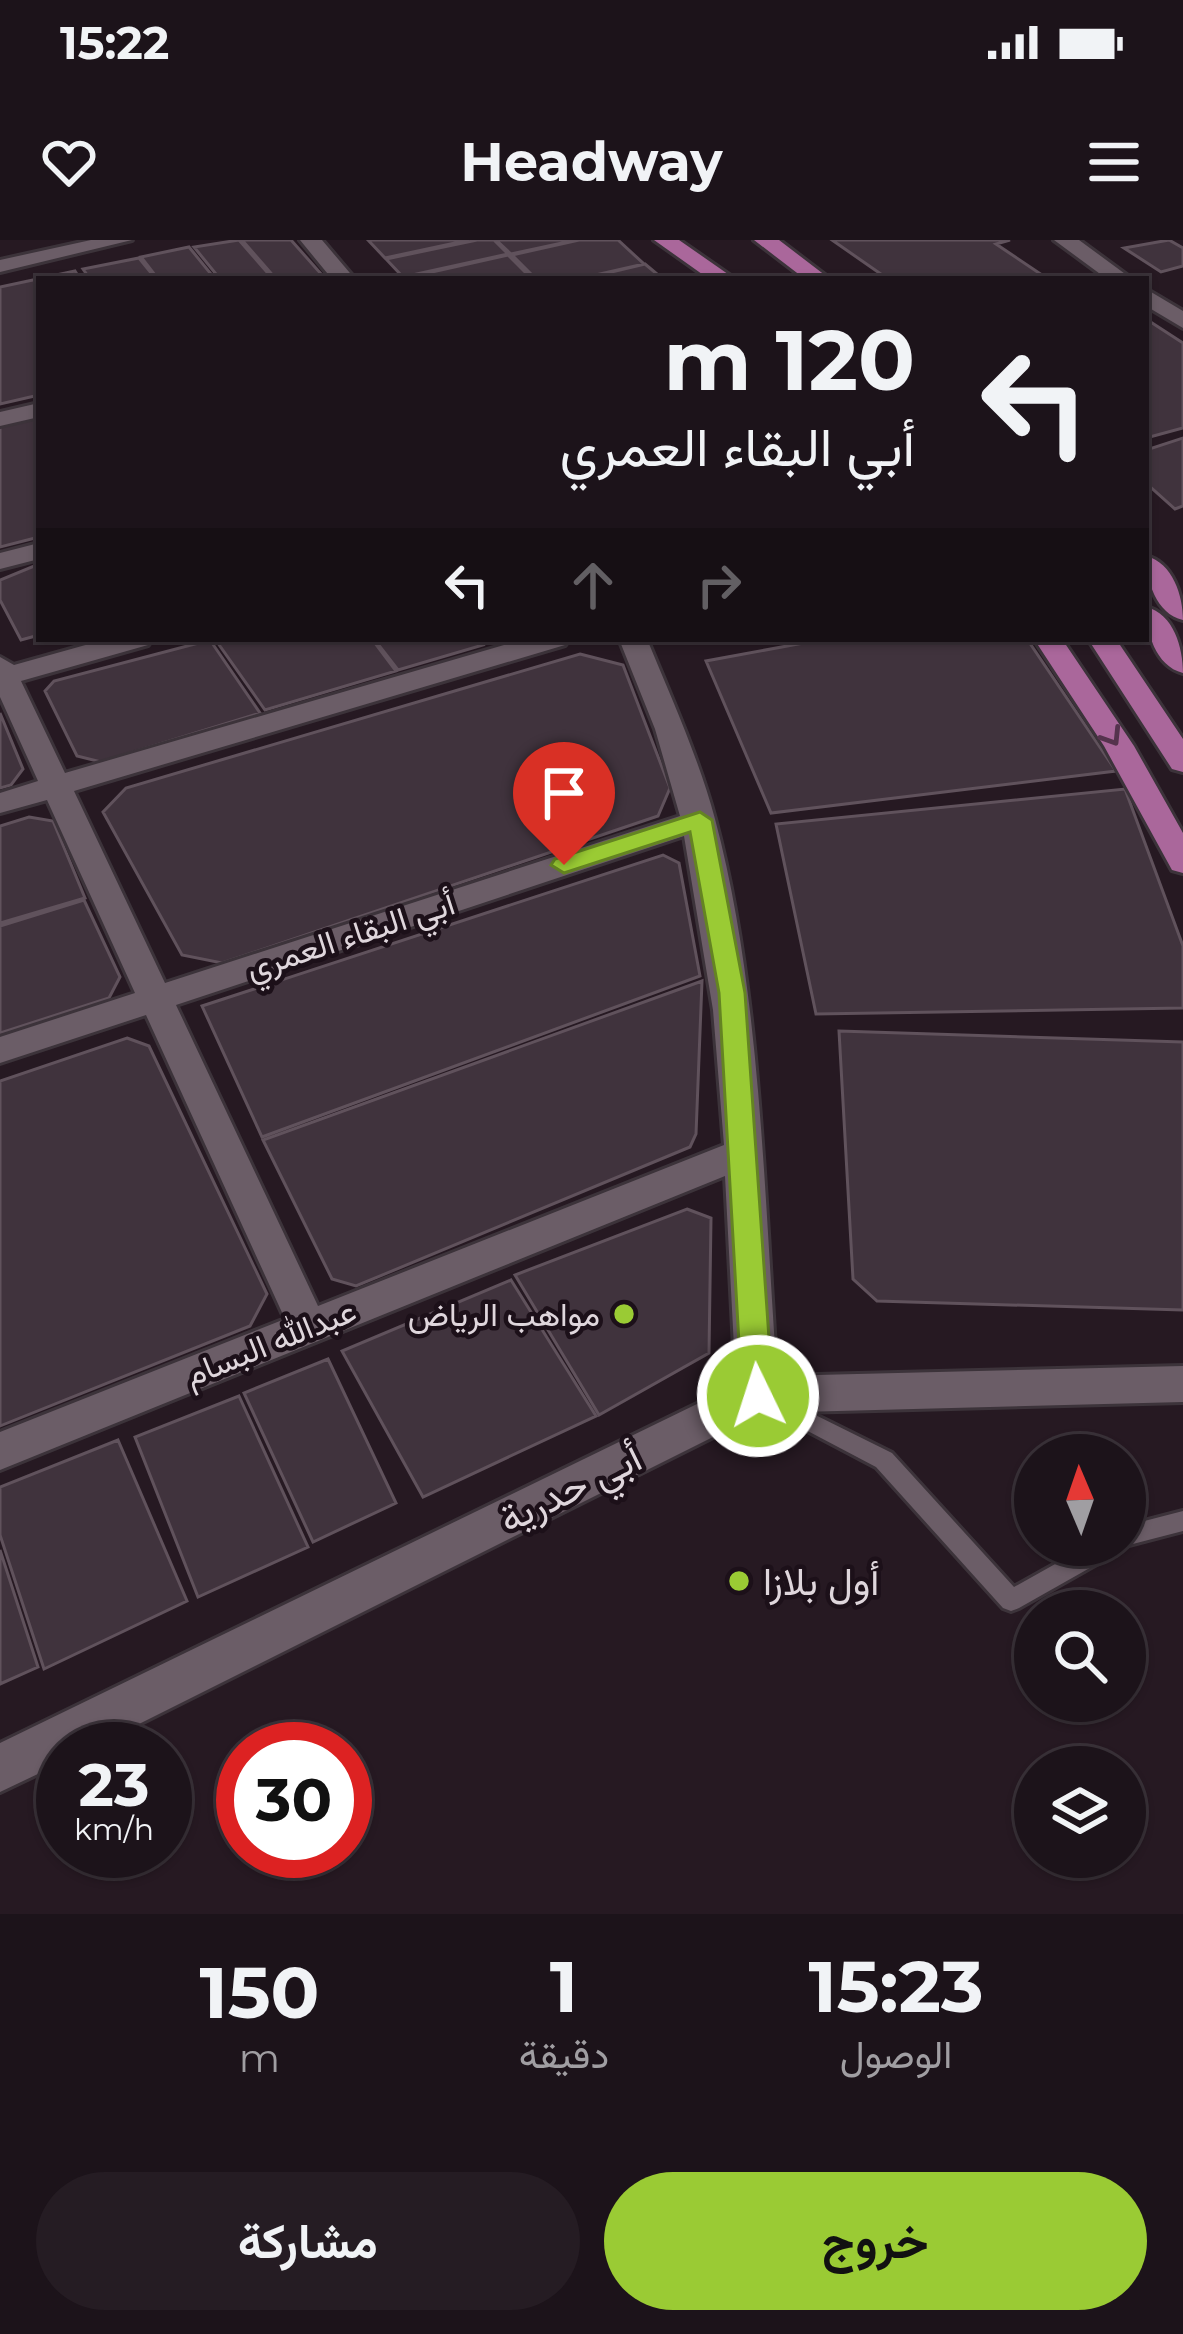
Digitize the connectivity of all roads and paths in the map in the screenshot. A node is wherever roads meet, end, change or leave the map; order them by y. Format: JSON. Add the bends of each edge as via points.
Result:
{"nodes":[{"id":1,"x":121,"y":240,"type":"edge"},
{"id":2,"x":311,"y":240,"type":"edge"},
{"id":3,"x":645,"y":240,"type":"edge"},
{"id":4,"x":665,"y":240,"type":"edge"},
{"id":5,"x":735,"y":240,"type":"edge"},
{"id":6,"x":765,"y":240,"type":"edge"},
{"id":7,"x":1066,"y":240,"type":"edge"},
{"id":8,"x":0,"y":266,"type":"edge"},
{"id":9,"x":341,"y":276,"type":"edge"},
{"id":10,"x":687,"y":276,"type":"edge"},
{"id":11,"x":719,"y":276,"type":"edge"},
{"id":12,"x":779,"y":276,"type":"edge"},
{"id":13,"x":815,"y":276,"type":"edge"},
{"id":14,"x":1117,"y":276,"type":"edge"},
{"id":15,"x":1183,"y":285,"type":"edge"},
{"id":16,"x":1149,"y":295,"type":"edge"},
{"id":17,"x":1149,"y":298,"type":"edge"},
{"id":18,"x":1183,"y":321,"type":"edge"},
{"id":19,"x":36,"y":411,"type":"edge"},
{"id":20,"x":0,"y":419,"type":"edge"},
{"id":21,"x":36,"y":552,"type":"edge"},
{"id":22,"x":0,"y":561,"type":"edge"},
{"id":23,"x":1149,"y":568,"type":"edge"},
{"id":24,"x":1183,"y":612,"type":"edge"},
{"id":25,"x":1149,"y":619,"type":"edge"},
{"id":26,"x":126,"y":642,"type":"edge"},
{"id":27,"x":545,"y":642,"type":"edge"},
{"id":28,"x":634,"y":642,"type":"edge"},
{"id":29,"x":1050,"y":642,"type":"edge"},
{"id":30,"x":1104,"y":642,"type":"edge"},
{"id":31,"x":1183,"y":664,"type":"edge"},
{"id":32,"x":2,"y":674,"type":"edge"},
{"id":33,"x":1183,"y":762,"type":"edge"},
{"id":34,"x":56,"y":786,"type":"junction"},
{"id":35,"x":0,"y":802,"type":"edge"},
{"id":36,"x":700,"y":820,"type":"junction"},
{"id":37,"x":1183,"y":862,"type":"edge"},
{"id":38,"x":156,"y":998,"type":"junction"},
{"id":39,"x":0,"y":1050,"type":"edge"},
{"id":40,"x":741,"y":1154,"type":"junction"},
{"id":41,"x":308,"y":1326,"type":"junction"},
{"id":42,"x":1183,"y":1384,"type":"edge"},
{"id":43,"x":758,"y":1396,"type":"junction"},
{"id":44,"x":0,"y":1451,"type":"edge"},
{"id":45,"x":1183,"y":1521,"type":"edge"},
{"id":46,"x":1146,"y":1531,"type":"edge"},
{"id":47,"x":1072,"y":1566,"type":"edge"},
{"id":48,"x":0,"y":1768,"type":"edge"}],
"edges":[{"from":1,"to":8,"type":"street"},
{"from":2,"to":9,"type":"street"},
{"from":3,"to":10,"type":"main road"},
{"from":4,"to":11,"type":"main road"},
{"from":5,"to":12,"type":"main road"},
{"from":6,"to":13,"type":"main road"},
{"from":7,"to":14,"type":"street"},
{"from":15,"to":16,"type":"street"},
{"from":17,"to":18,"type":"street"},
{"from":19,"to":20,"type":"street"},
{"from":21,"to":22,"type":"street"},
{"from":23,"to":24,"type":"main road"},
{"from":25,"to":31,"type":"main road"},
{"from":26,"to":32,"type":"street"},
{"from":27,"to":34,"type":"street"},
{"from":28,"to":36,"type":"street"},
{"from":29,"to":37,"type":"main road","one_way":true},
{"from":30,"to":33,"type":"main road"},
{"from":32,"to":34,"type":"street"},
{"from":34,"to":35,"type":"street"},
{"from":34,"to":38,"type":"street"},
{"from":36,"to":38,"type":"street","name":"أبي البقاء العمري"},
{"from":36,"to":40,"type":"street","via":[[732,993]]},
{"from":38,"to":39,"type":"street","name":"أبي البقاء العمري"},
{"from":38,"to":41,"type":"street"},
{"from":40,"to":41,"type":"street","name":"عبدالله البسام"},
{"from":40,"to":43,"type":"street"},
{"from":41,"to":44,"type":"street","name":"عبدالله البسام"},
{"from":42,"to":43,"type":"street","name":"أبي حدرية"},
{"from":43,"to":47,"type":"lane","via":[[884,1460],[1011,1600]]},
{"from":43,"to":48,"type":"street","name":"أبي حدرية"},
{"from":45,"to":46,"type":"lane"}]}
